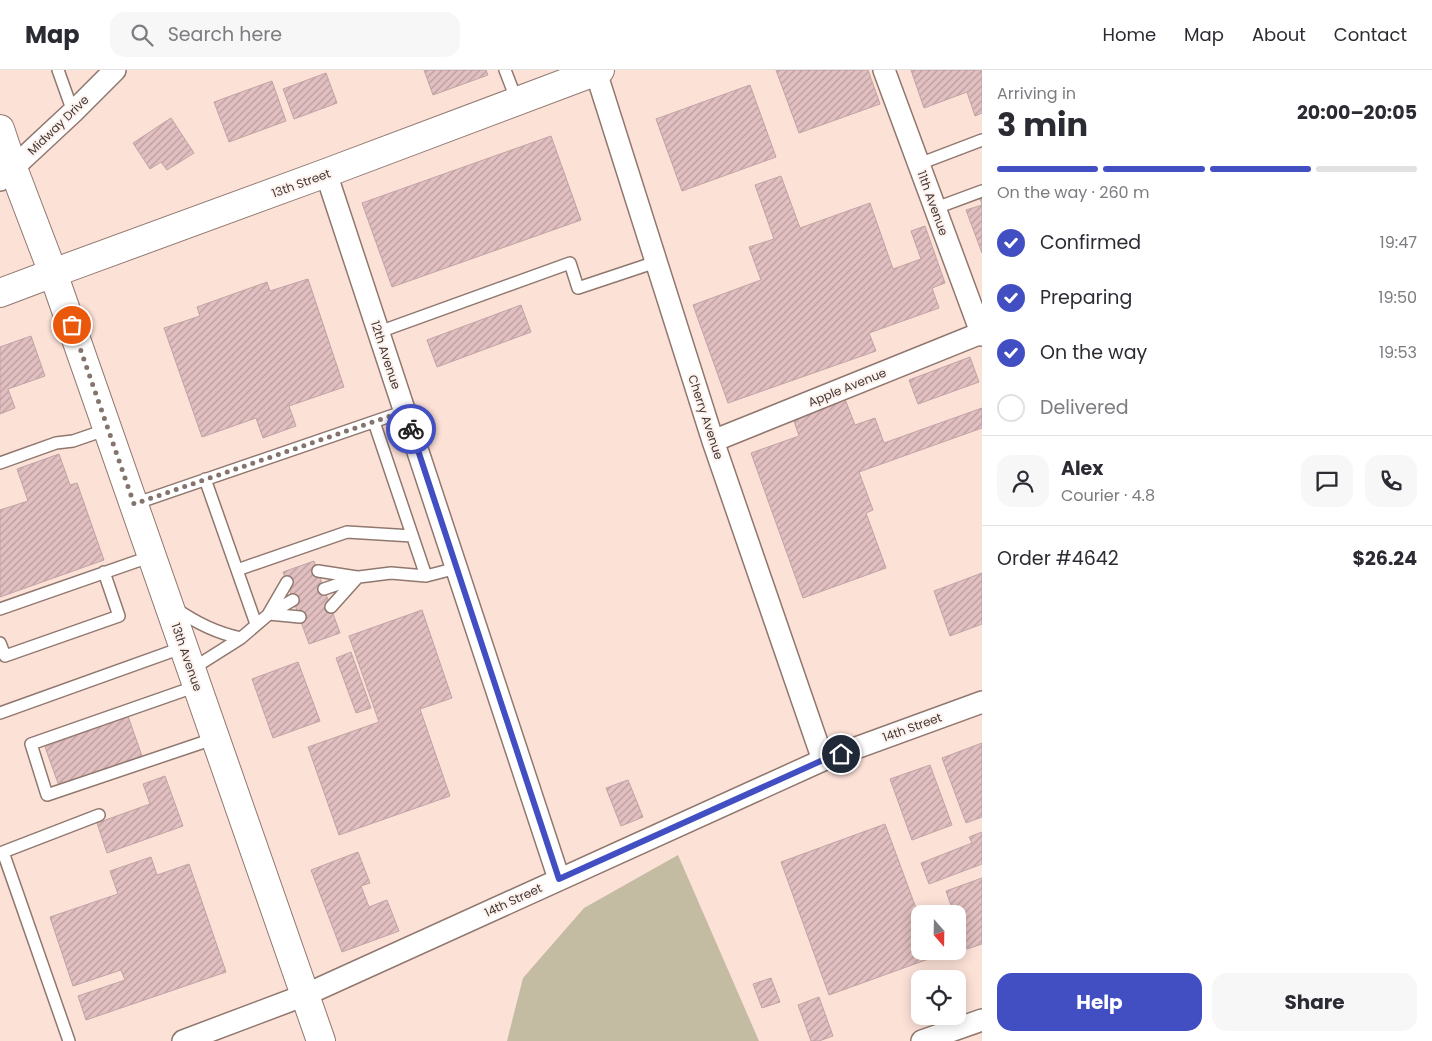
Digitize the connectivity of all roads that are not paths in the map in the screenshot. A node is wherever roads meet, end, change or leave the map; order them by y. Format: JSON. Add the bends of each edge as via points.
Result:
{"nodes":[{"id":1,"x":58,"y":70,"type":"edge"},
{"id":2,"x":115,"y":70,"type":"edge"},
{"id":3,"x":505,"y":70,"type":"edge"},
{"id":4,"x":884,"y":70,"type":"edge"},
{"id":5,"x":598,"y":71,"type":"edge"},
{"id":6,"x":517,"y":101,"type":"junction"},
{"id":7,"x":73,"y":112,"type":"junction"},
{"id":8,"x":0,"y":129,"type":"edge"},
{"id":9,"x":982,"y":140,"type":"edge"},
{"id":10,"x":919,"y":164,"type":"junction"},
{"id":11,"x":326,"y":173,"type":"junction"},
{"id":12,"x":6,"y":174,"type":"edge"},
{"id":13,"x":982,"y":191,"type":"edge"},
{"id":14,"x":936,"y":208,"type":"junction"},
{"id":15,"x":656,"y":262,"type":"junction"},
{"id":16,"x":54,"y":273,"type":"junction"},
{"id":17,"x":0,"y":293,"type":"edge"},
{"id":18,"x":379,"y":332,"type":"junction"},
{"id":19,"x":982,"y":334,"type":"edge"},
{"id":20,"x":405,"y":411,"type":"junction"},
{"id":21,"x":374,"y":422,"type":"junction"},
{"id":22,"x":108,"y":429,"type":"junction"},
{"id":23,"x":713,"y":441,"type":"junction"},
{"id":24,"x":0,"y":464,"type":"edge"},
{"id":25,"x":205,"y":480,"type":"junction"},
{"id":26,"x":134,"y":504,"type":"junction"},
{"id":27,"x":412,"y":536,"type":"junction"},
{"id":28,"x":152,"y":556,"type":"junction"},
{"id":29,"x":457,"y":568,"type":"junction"},
{"id":30,"x":237,"y":570,"type":"junction"},
{"id":31,"x":318,"y":571,"type":"dead end"},
{"id":32,"x":104,"y":572,"type":"junction"},
{"id":33,"x":426,"y":576,"type":"junction"},
{"id":34,"x":359,"y":577,"type":"junction"},
{"id":35,"x":287,"y":582,"type":"dead end"},
{"id":36,"x":324,"y":589,"type":"dead end"},
{"id":37,"x":293,"y":600,"type":"dead end"},
{"id":38,"x":169,"y":603,"type":"junction"},
{"id":39,"x":331,"y":607,"type":"dead end"},
{"id":40,"x":0,"y":609,"type":"edge"},
{"id":41,"x":269,"y":614,"type":"junction"},
{"id":42,"x":300,"y":617,"type":"dead end"},
{"id":43,"x":256,"y":624,"type":"junction"},
{"id":44,"x":241,"y":638,"type":"junction"},
{"id":45,"x":0,"y":643,"type":"edge"},
{"id":46,"x":2,"y":657,"type":"edge"},
{"id":47,"x":191,"y":667,"type":"junction"},
{"id":48,"x":982,"y":702,"type":"edge"},
{"id":49,"x":0,"y":713,"type":"edge"},
{"id":50,"x":216,"y":738,"type":"junction"},
{"id":51,"x":823,"y":760,"type":"junction"},
{"id":52,"x":98,"y":814,"type":"dead end"},
{"id":53,"x":559,"y":879,"type":"junction"},
{"id":54,"x":305,"y":995,"type":"junction"},
{"id":55,"x":982,"y":1020,"type":"edge"},
{"id":56,"x":69,"y":1041,"type":"edge"},
{"id":57,"x":184,"y":1041,"type":"edge"},
{"id":58,"x":321,"y":1041,"type":"edge"},
{"id":59,"x":922,"y":1041,"type":"edge"}],
"edges":[{"from":1,"to":7,"type":"lane"},
{"from":2,"to":7,"type":"street","name":"Midway Drive"},
{"from":3,"to":6,"type":"lane"},
{"from":4,"to":10,"type":"street","name":"11th Avenue"},
{"from":5,"to":6,"type":"main road","name":"13th Street"},
{"from":5,"to":15,"type":"street","name":"Cherry Avenue"},
{"from":6,"to":11,"type":"main road","name":"13th Street"},
{"from":7,"to":12,"type":"street","name":"Midway Drive"},
{"from":8,"to":12,"type":"main road","name":"13th Avenue"},
{"from":9,"to":10,"type":"lane"},
{"from":10,"to":14,"type":"street","name":"11th Avenue"},
{"from":11,"to":16,"type":"main road","name":"13th Street"},
{"from":11,"to":18,"type":"street","name":"12th Avenue"},
{"from":12,"to":16,"type":"main road","name":"13th Avenue"},
{"from":13,"to":14,"type":"lane"},
{"from":14,"to":19,"type":"street","name":"11th Avenue"},
{"from":15,"to":18,"type":"lane","via":[[578,288],[570,263]]},
{"from":15,"to":23,"type":"street","name":"Cherry Avenue"},
{"from":16,"to":17,"type":"main road","name":"13th Street"},
{"from":16,"to":22,"type":"main road","name":"13th Avenue"},
{"from":18,"to":20,"type":"street","name":"12th Avenue"},
{"from":19,"to":23,"type":"street","name":"Apple Avenue"},
{"from":20,"to":21,"type":"lane"},
{"from":20,"to":29,"type":"street","name":"12th Avenue"},
{"from":21,"to":25,"type":"lane"},
{"from":21,"to":27,"type":"lane"},
{"from":22,"to":24,"type":"lane","via":[[56,443]]},
{"from":22,"to":26,"type":"main road","name":"13th Avenue"},
{"from":23,"to":51,"type":"street","name":"Cherry Avenue"},
{"from":25,"to":26,"type":"lane"},
{"from":25,"to":30,"type":"lane"},
{"from":26,"to":28,"type":"main road","name":"13th Avenue"},
{"from":27,"to":30,"type":"lane","via":[[348,532]]},
{"from":27,"to":33,"type":"lane"},
{"from":28,"to":32,"type":"lane"},
{"from":28,"to":38,"type":"main road","name":"13th Avenue"},
{"from":29,"to":33,"type":"lane"},
{"from":29,"to":53,"type":"street","name":"12th Avenue"},
{"from":30,"to":43,"type":"lane"},
{"from":31,"to":34,"type":"lane"},
{"from":32,"to":40,"type":"lane"},
{"from":32,"to":46,"type":"lane","via":[[119,616]]},
{"from":33,"to":34,"type":"lane","via":[[391,572]]},
{"from":34,"to":36,"type":"lane"},
{"from":34,"to":39,"type":"lane"},
{"from":35,"to":41,"type":"lane"},
{"from":37,"to":41,"type":"lane"},
{"from":38,"to":44,"type":"lane","via":[[193,621]]},
{"from":38,"to":47,"type":"main road","name":"13th Avenue"},
{"from":41,"to":42,"type":"lane"},
{"from":41,"to":43,"type":"lane"},
{"from":43,"to":44,"type":"lane"},
{"from":44,"to":47,"type":"lane"},
{"from":45,"to":46,"type":"lane"},
{"from":47,"to":49,"type":"lane"},
{"from":47,"to":50,"type":"main road","name":"13th Avenue"},
{"from":47,"to":50,"type":"lane","via":[[31,744],[47,796]]},
{"from":48,"to":51,"type":"street","name":"14th Street"},
{"from":50,"to":54,"type":"main road","name":"13th Avenue"},
{"from":51,"to":53,"type":"street","name":"14th Street"},
{"from":52,"to":56,"type":"lane","via":[[3,852]]},
{"from":53,"to":54,"type":"street","name":"14th Street"},
{"from":54,"to":57,"type":"street","name":"14th Street"},
{"from":54,"to":58,"type":"main road","name":"13th Avenue"},
{"from":55,"to":59,"type":"street"}]}
